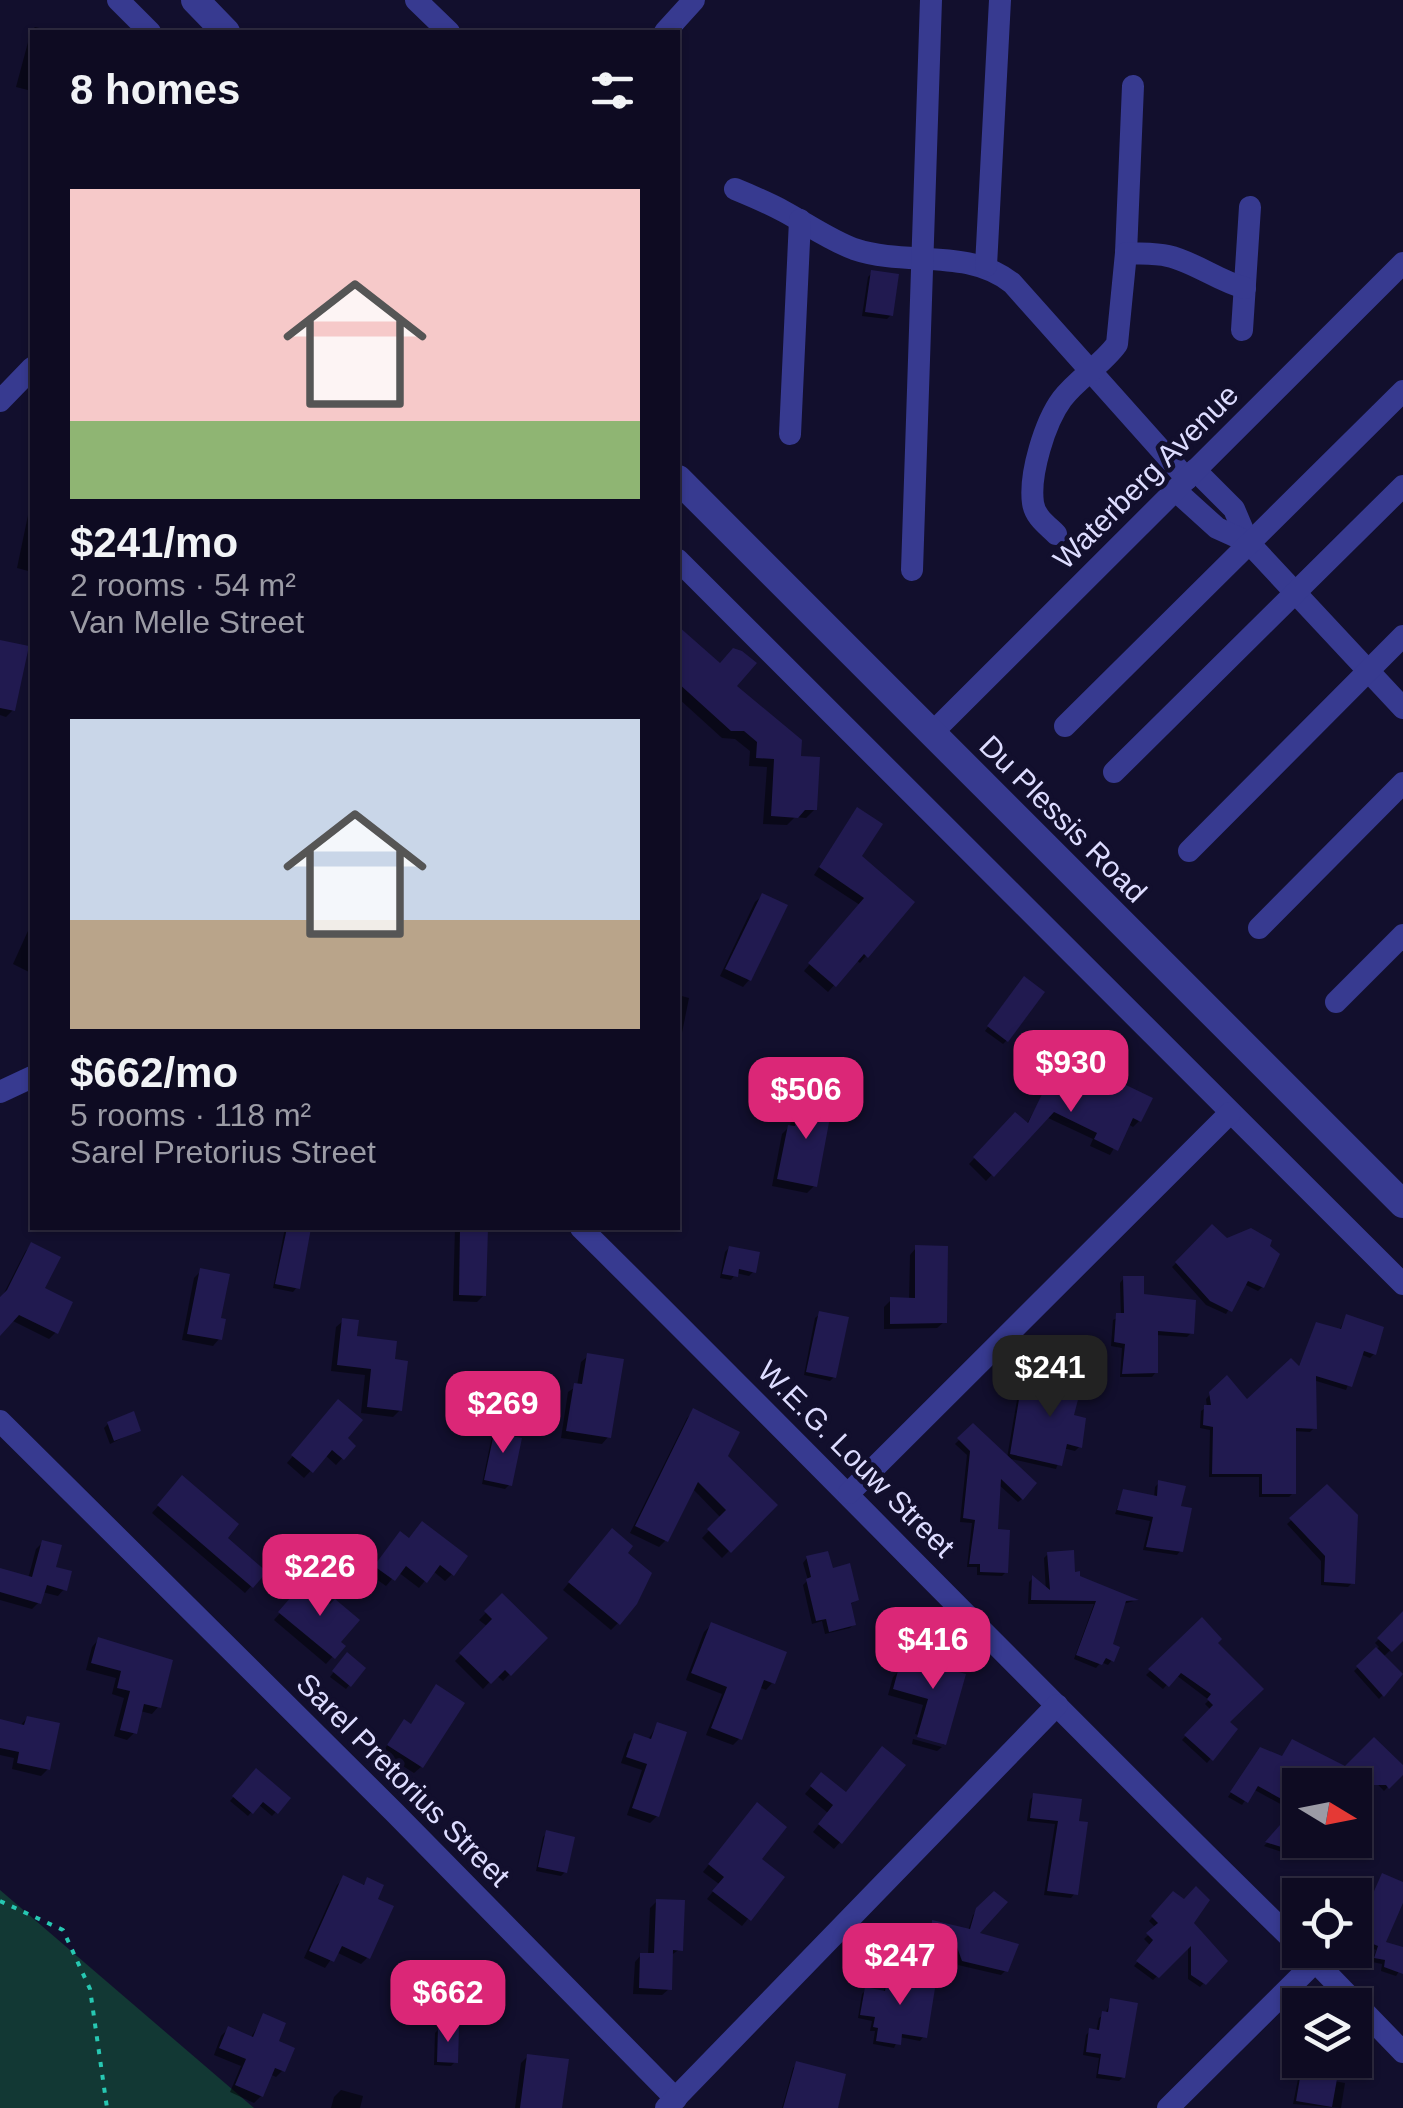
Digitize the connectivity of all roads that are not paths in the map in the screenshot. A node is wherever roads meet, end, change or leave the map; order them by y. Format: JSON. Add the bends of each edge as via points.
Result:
{"nodes":[{"id":1,"x":118,"y":0,"type":"edge"},
{"id":2,"x":195,"y":0,"type":"edge"},
{"id":3,"x":416,"y":0,"type":"edge"},
{"id":4,"x":694,"y":0,"type":"edge"},
{"id":5,"x":932,"y":0,"type":"edge"},
{"id":6,"x":1000,"y":0,"type":"edge"},
{"id":7,"x":148,"y":30,"type":"edge"},
{"id":8,"x":224,"y":30,"type":"edge"},
{"id":9,"x":447,"y":30,"type":"edge"},
{"id":10,"x":666,"y":30,"type":"edge"},
{"id":11,"x":1133,"y":86,"type":"dead end"},
{"id":12,"x":735,"y":189,"type":"dead end"},
{"id":13,"x":1250,"y":207,"type":"dead end"},
{"id":14,"x":800,"y":220,"type":"junction"},
{"id":15,"x":1126,"y":253,"type":"junction"},
{"id":16,"x":921,"y":259,"type":"junction"},
{"id":17,"x":1403,"y":263,"type":"edge"},
{"id":18,"x":986,"y":266,"type":"junction"},
{"id":19,"x":1245,"y":288,"type":"junction"},
{"id":20,"x":1242,"y":330,"type":"dead end"},
{"id":21,"x":30,"y":370,"type":"edge"},
{"id":22,"x":1091,"y":372,"type":"junction"},
{"id":23,"x":1403,"y":391,"type":"edge"},
{"id":24,"x":0,"y":401,"type":"edge"},
{"id":25,"x":790,"y":434,"type":"dead end"},
{"id":26,"x":1186,"y":480,"type":"junction"},
{"id":27,"x":680,"y":481,"type":"edge"},
{"id":28,"x":1403,"y":486,"type":"edge"},
{"id":29,"x":1056,"y":534,"type":"dead end"},
{"id":30,"x":1248,"y":542,"type":"junction"},
{"id":31,"x":680,"y":562,"type":"edge"},
{"id":32,"x":912,"y":570,"type":"dead end"},
{"id":33,"x":1296,"y":593,"type":"junction"},
{"id":34,"x":1403,"y":636,"type":"edge"},
{"id":35,"x":1368,"y":671,"type":"junction"},
{"id":36,"x":1403,"y":708,"type":"edge"},
{"id":37,"x":1064,"y":726,"type":"dead end"},
{"id":38,"x":931,"y":734,"type":"junction"},
{"id":39,"x":1114,"y":772,"type":"dead end"},
{"id":40,"x":1403,"y":783,"type":"edge"},
{"id":41,"x":1190,"y":851,"type":"dead end"},
{"id":42,"x":1258,"y":928,"type":"dead end"},
{"id":43,"x":1403,"y":935,"type":"edge"},
{"id":44,"x":1336,"y":1002,"type":"dead end"},
{"id":45,"x":30,"y":1078,"type":"edge"},
{"id":46,"x":0,"y":1092,"type":"edge"},
{"id":47,"x":1230,"y":1112,"type":"junction"},
{"id":48,"x":1403,"y":1204,"type":"edge"},
{"id":49,"x":583,"y":1230,"type":"edge"},
{"id":50,"x":1403,"y":1284,"type":"edge"},
{"id":51,"x":0,"y":1422,"type":"edge"},
{"id":52,"x":849,"y":1493,"type":"junction"},
{"id":53,"x":1057,"y":1705,"type":"junction"},
{"id":54,"x":1282,"y":1930,"type":"edge"},
{"id":55,"x":1293,"y":1968,"type":"edge"},
{"id":56,"x":1321,"y":1968,"type":"edge"},
{"id":57,"x":1403,"y":2052,"type":"edge"},
{"id":58,"x":671,"y":2103,"type":"edge"},
{"id":59,"x":1168,"y":2108,"type":"edge"}],
"edges":[{"from":1,"to":7,"type":"street"},
{"from":2,"to":8,"type":"street"},
{"from":3,"to":9,"type":"street"},
{"from":4,"to":10,"type":"street"},
{"from":5,"to":16,"type":"street"},
{"from":6,"to":18,"type":"street"},
{"from":11,"to":15,"type":"street"},
{"from":12,"to":14,"type":"street"},
{"from":13,"to":19,"type":"street"},
{"from":14,"to":16,"type":"street","via":[[855,249]]},
{"from":14,"to":25,"type":"street"},
{"from":15,"to":19,"type":"street","via":[[1168,256]]},
{"from":15,"to":22,"type":"street","via":[[1117,344]]},
{"from":16,"to":18,"type":"street"},
{"from":16,"to":32,"type":"street"},
{"from":17,"to":26,"type":"street","name":"Waterberg Avenue"},
{"from":18,"to":22,"type":"street","via":[[1012,283]]},
{"from":19,"to":20,"type":"street"},
{"from":21,"to":24,"type":"street"},
{"from":22,"to":26,"type":"street"},
{"from":22,"to":29,"type":"street","via":[[1049,420],[1037,462],[1033,504]]},
{"from":23,"to":30,"type":"street"},
{"from":26,"to":30,"type":"street","via":[[1234,508]]},
{"from":26,"to":38,"type":"street","name":"Waterberg Avenue"},
{"from":27,"to":38,"type":"street","name":"Du Plessis Road"},
{"from":28,"to":33,"type":"street"},
{"from":30,"to":33,"type":"street"},
{"from":30,"to":37,"type":"street"},
{"from":31,"to":47,"type":"street"},
{"from":33,"to":35,"type":"street"},
{"from":33,"to":39,"type":"street"},
{"from":34,"to":35,"type":"street"},
{"from":35,"to":36,"type":"street"},
{"from":35,"to":41,"type":"street"},
{"from":38,"to":48,"type":"street","name":"Du Plessis Road"},
{"from":40,"to":42,"type":"street"},
{"from":43,"to":44,"type":"street"},
{"from":45,"to":46,"type":"street"},
{"from":47,"to":50,"type":"street"},
{"from":47,"to":52,"type":"street"},
{"from":49,"to":52,"type":"street","name":"W.E.G. Louw Street"},
{"from":51,"to":58,"type":"street","name":"Sarel Pretorius Street","via":[[395,1813]]},
{"from":52,"to":53,"type":"street","name":"W.E.G. Louw Street"},
{"from":53,"to":54,"type":"street","name":"W.E.G. Louw Street"},
{"from":53,"to":58,"type":"street"},
{"from":55,"to":59,"type":"street"},
{"from":56,"to":57,"type":"street","name":"W.E.G. Louw Street"}]}
